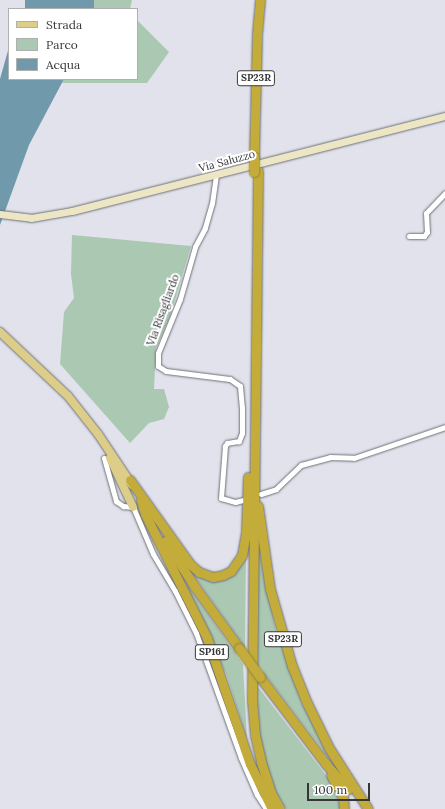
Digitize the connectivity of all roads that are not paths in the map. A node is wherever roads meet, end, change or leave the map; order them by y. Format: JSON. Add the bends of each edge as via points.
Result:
{"nodes":[{"id":1,"x":260,"y":0,"type":"edge"},
{"id":2,"x":264,"y":0,"type":"edge"},
{"id":3,"x":445,"y":116,"type":"edge"},
{"id":4,"x":256,"y":156,"type":"junction"},
{"id":5,"x":216,"y":175,"type":"junction"},
{"id":6,"x":445,"y":193,"type":"edge"},
{"id":7,"x":0,"y":214,"type":"edge"},
{"id":8,"x":409,"y":236,"type":"dead end"},
{"id":9,"x":0,"y":332,"type":"edge"},
{"id":10,"x":445,"y":427,"type":"edge"},
{"id":11,"x":98,"y":434,"type":"junction"},
{"id":12,"x":253,"y":455,"type":"junction"},
{"id":13,"x":104,"y":458,"type":"dead end"},
{"id":14,"x":130,"y":480,"type":"junction"},
{"id":15,"x":261,"y":494,"type":"dead end"},
{"id":16,"x":141,"y":500,"type":"junction"},
{"id":17,"x":243,"y":500,"type":"dead end"},
{"id":18,"x":133,"y":506,"type":"junction"},
{"id":19,"x":325,"y":763,"type":"junction"},
{"id":20,"x":266,"y":809,"type":"edge"},
{"id":21,"x":272,"y":809,"type":"edge"},
{"id":22,"x":276,"y":809,"type":"edge"},
{"id":23,"x":280,"y":809,"type":"edge"},
{"id":24,"x":344,"y":809,"type":"edge"},
{"id":25,"x":364,"y":809,"type":"edge"},
{"id":26,"x":368,"y":809,"type":"edge"}],
"edges":[{"from":1,"to":4,"type":"highway","number":"SP23R","via":[[257,34]]},
{"from":2,"to":4,"type":"highway","number":"SP23R"},
{"from":3,"to":5,"type":"main road","name":"Via Saluzzo"},
{"from":4,"to":12,"type":"highway","number":"SP23R","bridge":true},
{"from":5,"to":7,"type":"main road","name":"Via Saluzzo","via":[[48,216],[31,218]]},
{"from":5,"to":17,"type":"street","name":"Via Risagliardo","via":[[205,228],[195,248],[180,300],[158,353],[158,366],[166,371],[230,379],[240,386],[242,433],[239,442],[226,443],[225,446],[221,498],[235,502]]},
{"from":6,"to":8,"type":"street","via":[[426,213],[427,232],[424,236]]},
{"from":9,"to":11,"type":"main road","number":"SP161","via":[[68,396]]},
{"from":10,"to":15,"type":"street","via":[[354,458],[330,457],[301,465],[276,489]]},
{"from":11,"to":14,"type":"main road","number":"SP161"},
{"from":11,"to":18,"type":"main road"},
{"from":12,"to":14,"type":"highway","number":"SP161","via":[[244,549],[236,566],[227,574],[218,576],[204,575],[194,568]]},
{"from":12,"to":22,"type":"highway","number":"SP23R","via":[[248,651],[250,711],[258,763],[266,789]]},
{"from":12,"to":23,"type":"highway","number":"SP23R","via":[[252,700],[255,735],[261,762]]},
{"from":12,"to":26,"type":"highway","number":"SP23R","via":[[267,574],[287,652],[306,703],[341,770]]},
{"from":13,"to":18,"type":"street","via":[[116,501],[123,506]]},
{"from":14,"to":16,"type":"main road","number":"SP161"},
{"from":16,"to":19,"type":"highway","number":"SP161","bridge":true,"via":[[170,550]]},
{"from":16,"to":21,"type":"highway","number":"SP161","via":[[145,514],[207,638],[250,764]]},
{"from":18,"to":20,"type":"street","via":[[153,554],[196,634],[242,758],[257,795]]},
{"from":19,"to":24,"type":"highway","via":[[343,798]]},
{"from":19,"to":25,"type":"highway","number":"SP161"}]}
